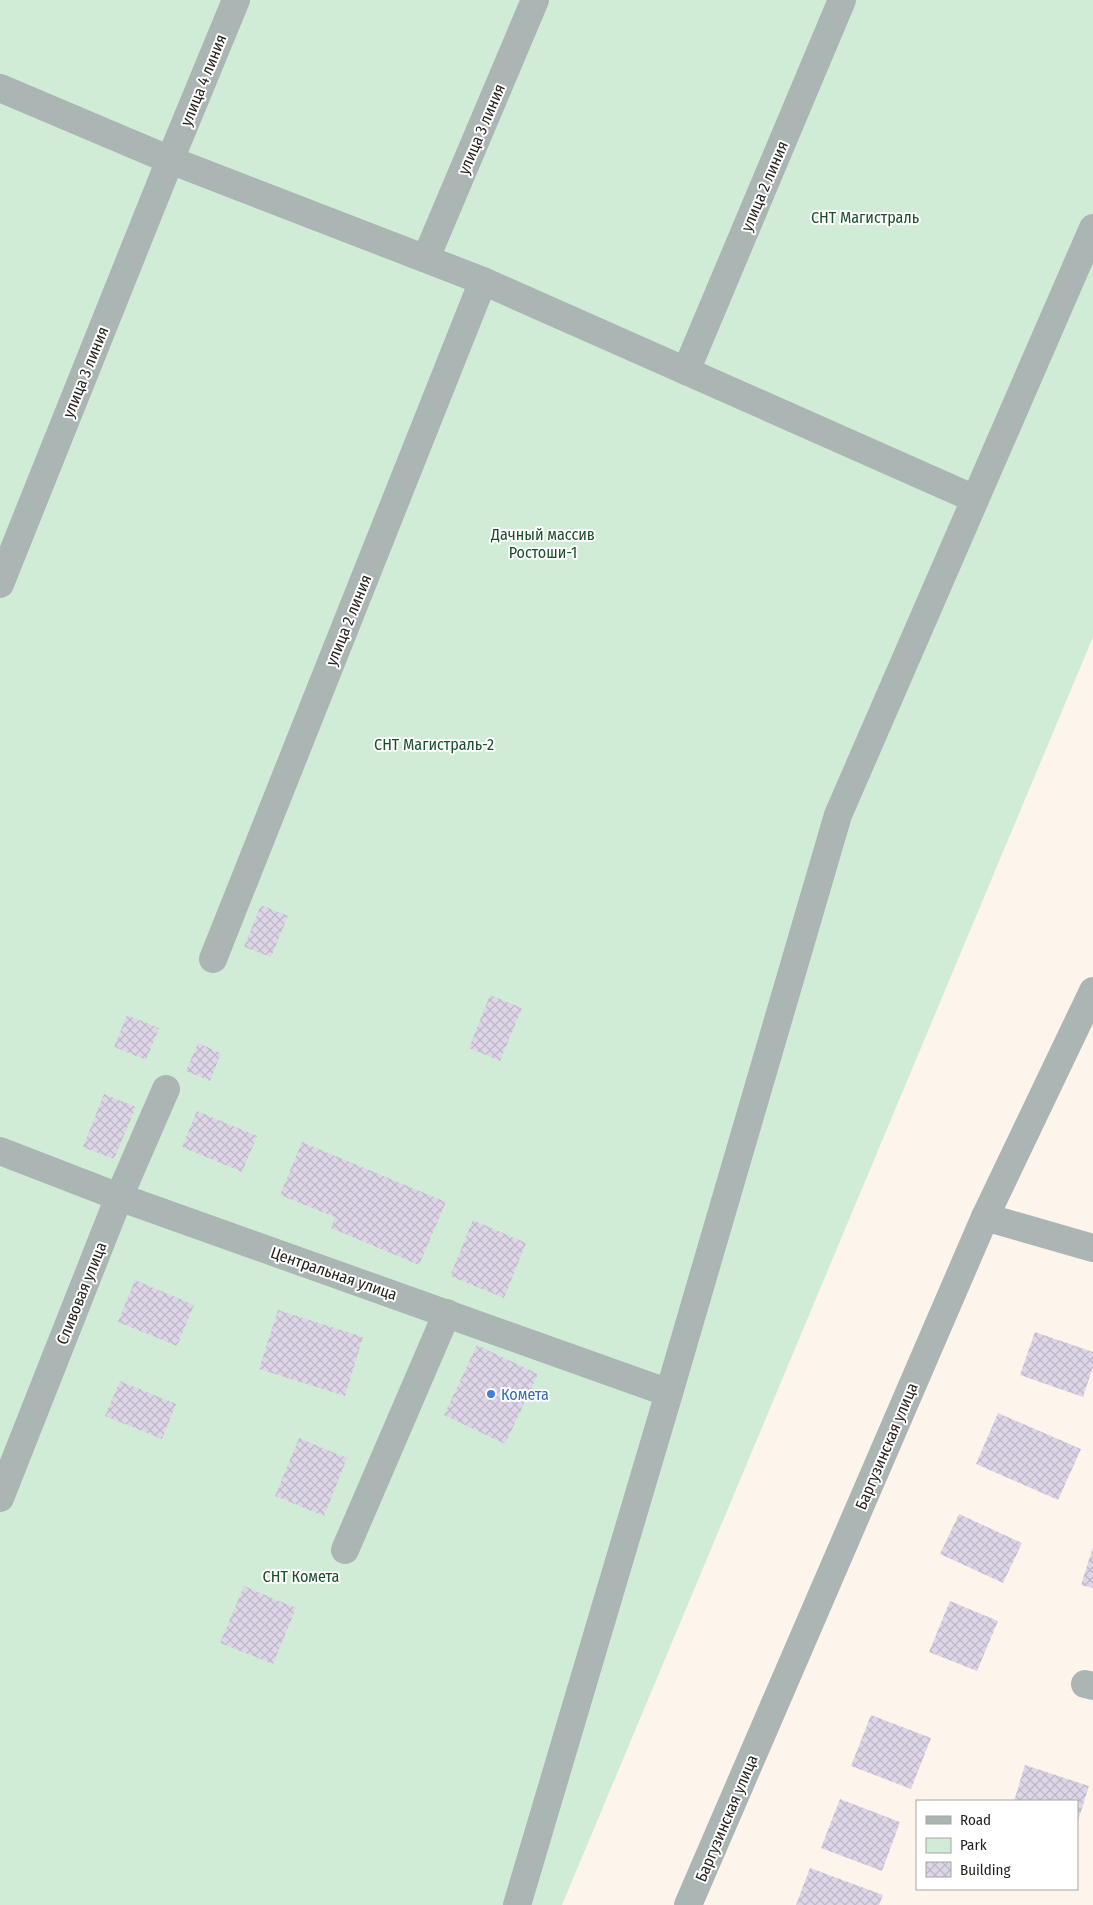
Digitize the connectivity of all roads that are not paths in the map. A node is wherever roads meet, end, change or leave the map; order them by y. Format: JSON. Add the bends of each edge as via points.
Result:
{"nodes":[{"id":1,"x":236,"y":0,"type":"edge"},
{"id":2,"x":535,"y":0,"type":"edge"},
{"id":3,"x":842,"y":0,"type":"edge"},
{"id":4,"x":0,"y":88,"type":"edge"},
{"id":5,"x":170,"y":160,"type":"junction"},
{"id":6,"x":1093,"y":228,"type":"edge"},
{"id":7,"x":426,"y":258,"type":"junction"},
{"id":8,"x":483,"y":281,"type":"junction"},
{"id":9,"x":686,"y":371,"type":"junction"},
{"id":10,"x":975,"y":499,"type":"junction"},
{"id":11,"x":0,"y":584,"type":"edge"},
{"id":12,"x":213,"y":959,"type":"dead end"},
{"id":13,"x":1093,"y":991,"type":"edge"},
{"id":14,"x":166,"y":1089,"type":"dead end"},
{"id":15,"x":0,"y":1151,"type":"edge"},
{"id":16,"x":118,"y":1197,"type":"junction"},
{"id":17,"x":985,"y":1217,"type":"junction"},
{"id":18,"x":1093,"y":1248,"type":"edge"},
{"id":19,"x":447,"y":1313,"type":"junction"},
{"id":20,"x":669,"y":1393,"type":"junction"},
{"id":21,"x":0,"y":1498,"type":"edge"},
{"id":22,"x":345,"y":1550,"type":"dead end"},
{"id":23,"x":517,"y":1905,"type":"edge"},
{"id":24,"x":688,"y":1905,"type":"edge"}],
"edges":[{"from":1,"to":5,"type":"street","name":"улица 4 линия"},
{"from":2,"to":7,"type":"street","name":"улица 3 линия"},
{"from":3,"to":9,"type":"street","name":"улица 2 линия"},
{"from":4,"to":5,"type":"street"},
{"from":5,"to":7,"type":"street"},
{"from":5,"to":11,"type":"street","name":"улица 3 линия"},
{"from":6,"to":10,"type":"street"},
{"from":7,"to":8,"type":"street"},
{"from":8,"to":9,"type":"street"},
{"from":8,"to":12,"type":"street","name":"улица 2 линия"},
{"from":9,"to":10,"type":"street"},
{"from":10,"to":20,"type":"street","via":[[838,815]]},
{"from":13,"to":17,"type":"street","name":"Баргузинская улица"},
{"from":14,"to":16,"type":"street","name":"Сливовая улица"},
{"from":15,"to":16,"type":"street","name":"Центральная улица"},
{"from":16,"to":19,"type":"street","name":"Центральная улица"},
{"from":16,"to":21,"type":"street","name":"Сливовая улица"},
{"from":17,"to":18,"type":"street"},
{"from":17,"to":24,"type":"street","name":"Баргузинская улица"},
{"from":19,"to":20,"type":"street","name":"Центральная улица"},
{"from":19,"to":22,"type":"street"},
{"from":20,"to":23,"type":"street"}]}
